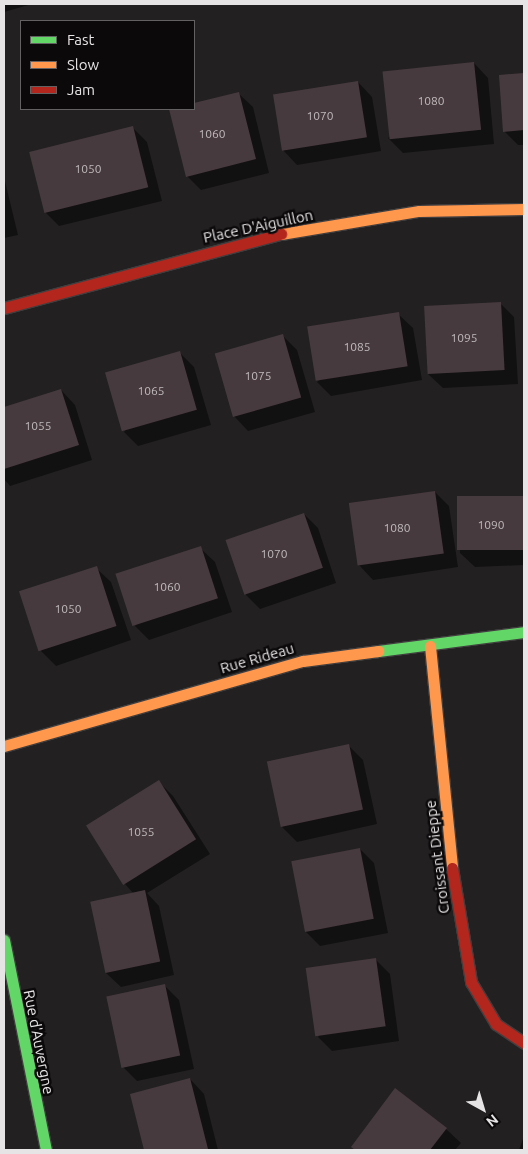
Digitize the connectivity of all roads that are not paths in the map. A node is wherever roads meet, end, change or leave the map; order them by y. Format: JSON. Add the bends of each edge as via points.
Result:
{"nodes":[{"id":1,"x":524,"y":208,"type":"edge"},
{"id":2,"x":4,"y":308,"type":"edge"},
{"id":3,"x":524,"y":632,"type":"edge"},
{"id":4,"x":430,"y":646,"type":"junction"},
{"id":5,"x":4,"y":746,"type":"edge"},
{"id":6,"x":4,"y":940,"type":"edge"},
{"id":7,"x":524,"y":1043,"type":"edge"},
{"id":8,"x":46,"y":1150,"type":"edge"}],
"edges":[{"from":1,"to":2,"type":"street","name":"Place D'Aiguillon","via":[[419,211],[256,238]]},
{"from":3,"to":4,"type":"street","name":"Rue Rideau"},
{"from":4,"to":5,"type":"street","name":"Rue Rideau","via":[[303,661]]},
{"from":4,"to":7,"type":"street","name":"Croissant Dieppe","via":[[453,881],[471,982],[496,1024]]},
{"from":6,"to":8,"type":"street","name":"Rue d'Auvergne"}]}
